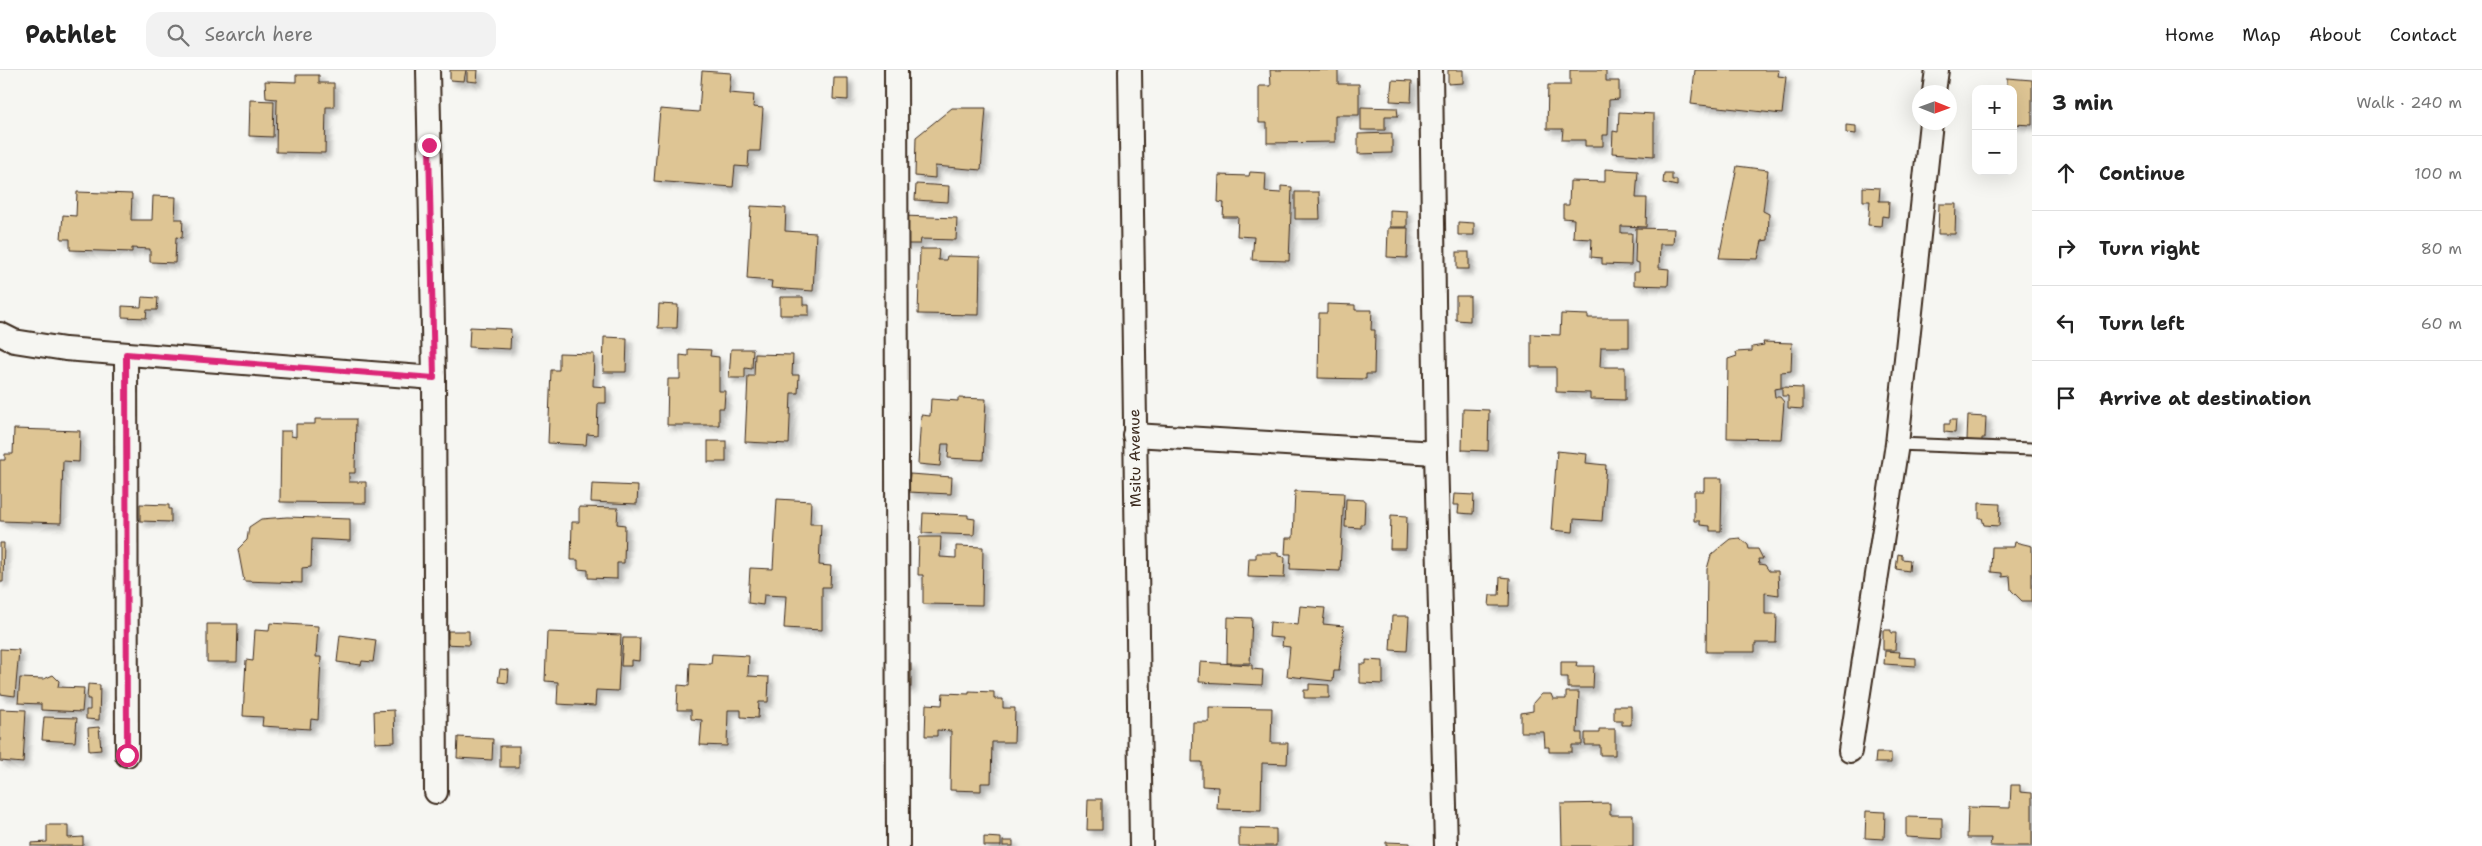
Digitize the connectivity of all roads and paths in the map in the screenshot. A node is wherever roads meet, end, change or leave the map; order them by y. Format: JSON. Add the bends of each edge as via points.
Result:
{"nodes":[{"id":1,"x":428,"y":70,"type":"edge"},
{"id":2,"x":896,"y":70,"type":"edge"},
{"id":3,"x":1130,"y":70,"type":"edge"},
{"id":4,"x":1431,"y":70,"type":"edge"},
{"id":5,"x":1937,"y":70,"type":"edge"},
{"id":6,"x":1935,"y":85,"type":"edge"},
{"id":7,"x":1930,"y":130,"type":"edge"},
{"id":8,"x":0,"y":334,"type":"edge"},
{"id":9,"x":126,"y":354,"type":"junction"},
{"id":10,"x":434,"y":378,"type":"junction"},
{"id":11,"x":1134,"y":434,"type":"junction"},
{"id":12,"x":1897,"y":444,"type":"junction"},
{"id":13,"x":2032,"y":448,"type":"edge"},
{"id":14,"x":1436,"y":453,"type":"junction"},
{"id":15,"x":1850,"y":751,"type":"dead end"},
{"id":16,"x":127,"y":755,"type":"dead end"},
{"id":17,"x":436,"y":792,"type":"dead end"},
{"id":18,"x":898,"y":846,"type":"edge"},
{"id":19,"x":1141,"y":846,"type":"edge"},
{"id":20,"x":1446,"y":846,"type":"edge"}],
"edges":[{"from":1,"to":10,"type":"street"},
{"from":2,"to":18,"type":"street"},
{"from":3,"to":11,"type":"street","name":"Msitu Avenue"},
{"from":4,"to":14,"type":"street"},
{"from":5,"to":6,"type":"street"},
{"from":7,"to":12,"type":"street"},
{"from":8,"to":9,"type":"street","via":[[14,341],[56,348]]},
{"from":9,"to":10,"type":"street"},
{"from":9,"to":16,"type":"street"},
{"from":10,"to":17,"type":"street"},
{"from":11,"to":14,"type":"street"},
{"from":11,"to":19,"type":"street","name":"Msitu Avenue"},
{"from":12,"to":13,"type":"lane"},
{"from":12,"to":15,"type":"street"},
{"from":14,"to":20,"type":"street"}]}
